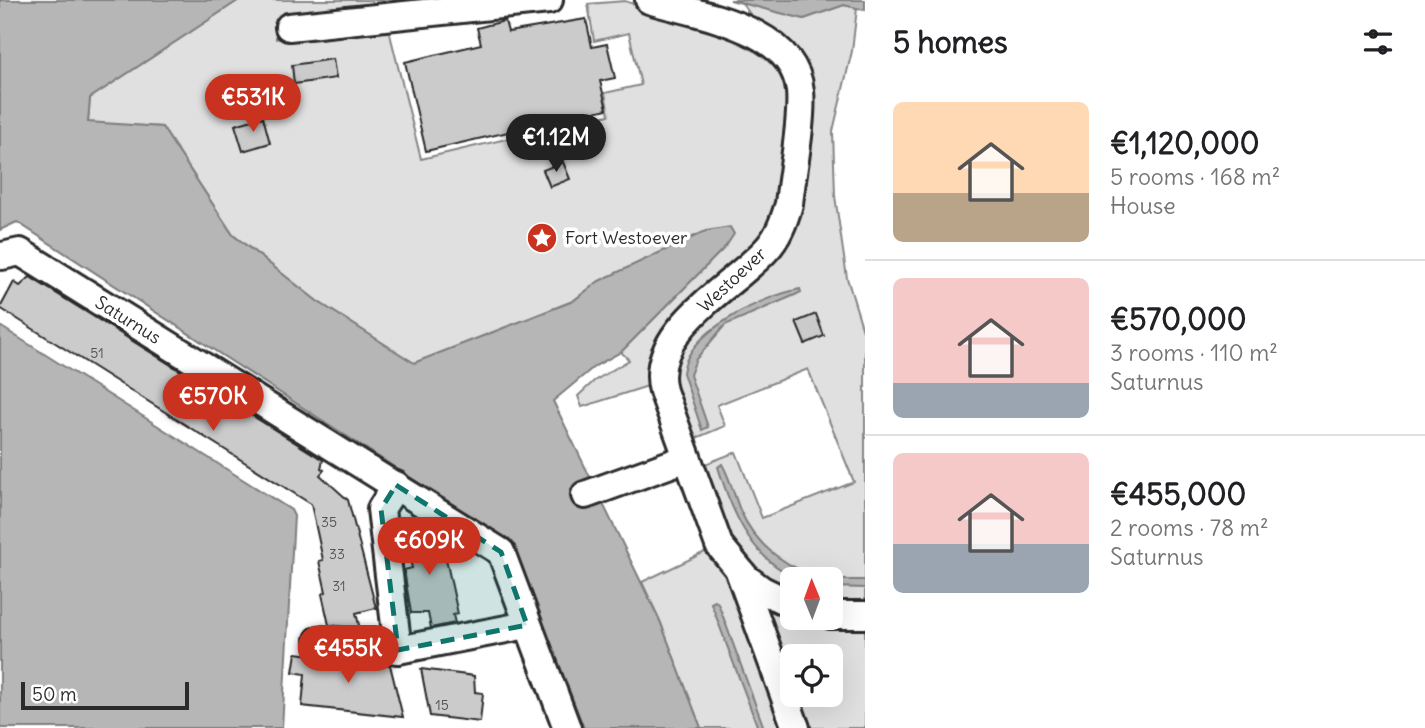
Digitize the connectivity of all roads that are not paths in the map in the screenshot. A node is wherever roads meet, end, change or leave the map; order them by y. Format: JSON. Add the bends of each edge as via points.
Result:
{"nodes":[{"id":1,"x":549,"y":0,"type":"edge"},
{"id":2,"x":649,"y":0,"type":"edge"},
{"id":3,"x":289,"y":27,"type":"dead end"},
{"id":4,"x":2,"y":257,"type":"dead end"},
{"id":5,"x":687,"y":458,"type":"junction"},
{"id":6,"x":396,"y":485,"type":"junction"},
{"id":7,"x":585,"y":495,"type":"dead end"},
{"id":8,"x":738,"y":570,"type":"junction"},
{"id":9,"x":780,"y":599,"type":"edge"},
{"id":10,"x":844,"y":615,"type":"edge"},
{"id":11,"x":865,"y":615,"type":"edge"},
{"id":12,"x":527,"y":625,"type":"junction"},
{"id":13,"x":319,"y":640,"type":"dead end"},
{"id":14,"x":398,"y":650,"type":"junction"},
{"id":15,"x":567,"y":728,"type":"edge"},
{"id":16,"x":796,"y":728,"type":"edge"}],
"edges":[{"from":1,"to":3,"type":"street"},
{"from":2,"to":5,"type":"street","name":"Westoever","via":[[754,32],[772,42],[787,59],[801,92],[789,204],[780,229],[766,251],[688,321],[662,357],[661,384]]},
{"from":4,"to":6,"type":"street","name":"Saturnus","via":[[20,252]]},
{"from":5,"to":7,"type":"street"},
{"from":5,"to":8,"type":"street","name":"Westoever","via":[[719,545]]},
{"from":6,"to":12,"type":"street","name":"Saturnus","via":[[501,552]]},
{"from":6,"to":14,"type":"street","via":[[381,509]]},
{"from":8,"to":9,"type":"street","name":"Westoever"},
{"from":8,"to":16,"type":"street"},
{"from":10,"to":11,"type":"street"},
{"from":12,"to":14,"type":"street"},
{"from":12,"to":15,"type":"street","name":"Saturnus"},
{"from":13,"to":14,"type":"street"}]}
